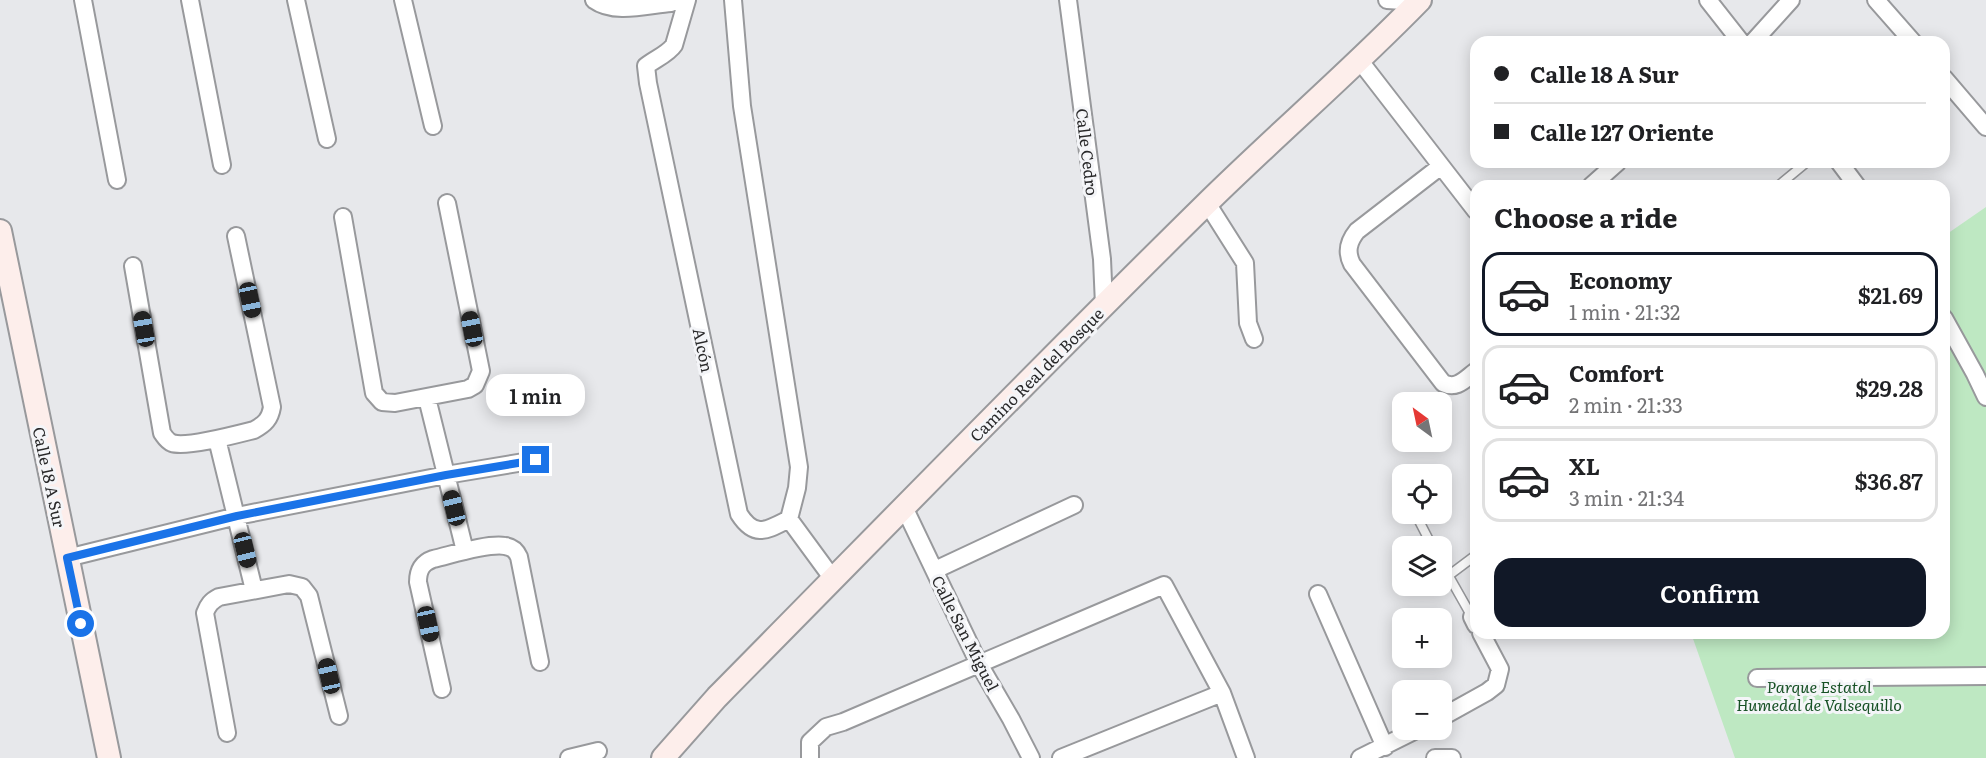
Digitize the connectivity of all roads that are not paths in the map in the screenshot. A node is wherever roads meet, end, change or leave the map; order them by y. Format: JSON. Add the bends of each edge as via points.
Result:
{"nodes":[{"id":1,"x":83,"y":0,"type":"edge"},
{"id":2,"x":190,"y":0,"type":"edge"},
{"id":3,"x":296,"y":0,"type":"edge"},
{"id":4,"x":403,"y":0,"type":"edge"},
{"id":5,"x":594,"y":0,"type":"edge"},
{"id":6,"x":678,"y":0,"type":"edge"},
{"id":7,"x":687,"y":0,"type":"edge"},
{"id":8,"x":733,"y":0,"type":"edge"},
{"id":9,"x":1068,"y":0,"type":"edge"},
{"id":10,"x":1387,"y":0,"type":"edge"},
{"id":11,"x":1708,"y":0,"type":"edge"},
{"id":12,"x":1791,"y":0,"type":"edge"},
{"id":13,"x":1876,"y":0,"type":"edge"},
{"id":14,"x":1420,"y":1,"type":"edge"},
{"id":15,"x":1737,"y":36,"type":"edge"},
{"id":16,"x":1758,"y":36,"type":"edge"},
{"id":17,"x":1908,"y":36,"type":"edge"},
{"id":18,"x":1360,"y":61,"type":"junction"},
{"id":19,"x":1950,"y":85,"type":"edge"},
{"id":20,"x":433,"y":126,"type":"dead end"},
{"id":21,"x":1986,"y":127,"type":"edge"},
{"id":22,"x":327,"y":139,"type":"dead end"},
{"id":23,"x":222,"y":165,"type":"dead end"},
{"id":24,"x":1441,"y":166,"type":"junction"},
{"id":25,"x":1611,"y":168,"type":"edge"},
{"id":26,"x":1800,"y":168,"type":"edge"},
{"id":27,"x":117,"y":180,"type":"dead end"},
{"id":28,"x":1598,"y":180,"type":"edge"},
{"id":29,"x":1785,"y":180,"type":"edge"},
{"id":30,"x":447,"y":203,"type":"dead end"},
{"id":31,"x":1208,"y":203,"type":"junction"},
{"id":32,"x":1470,"y":203,"type":"edge"},
{"id":33,"x":343,"y":217,"type":"dead end"},
{"id":34,"x":0,"y":231,"type":"edge"},
{"id":35,"x":236,"y":236,"type":"dead end"},
{"id":36,"x":133,"y":266,"type":"dead end"},
{"id":37,"x":1104,"y":305,"type":"junction"},
{"id":38,"x":1950,"y":329,"type":"edge"},
{"id":39,"x":1254,"y":339,"type":"dead end"},
{"id":40,"x":1470,"y":376,"type":"edge"},
{"id":41,"x":1986,"y":397,"type":"edge"},
{"id":42,"x":427,"y":398,"type":"junction"},
{"id":43,"x":217,"y":438,"type":"junction"},
{"id":44,"x":536,"y":460,"type":"dead end"},
{"id":45,"x":446,"y":475,"type":"junction"},
{"id":46,"x":1074,"y":505,"type":"dead end"},
{"id":47,"x":904,"y":507,"type":"junction"},
{"id":48,"x":237,"y":516,"type":"junction"},
{"id":49,"x":789,"y":519,"type":"junction"},
{"id":50,"x":465,"y":551,"type":"junction"},
{"id":51,"x":67,"y":558,"type":"junction"},
{"id":52,"x":1470,"y":560,"type":"edge"},
{"id":53,"x":935,"y":570,"type":"junction"},
{"id":54,"x":1452,"y":573,"type":"edge"},
{"id":55,"x":833,"y":579,"type":"junction"},
{"id":56,"x":1452,"y":583,"type":"edge"},
{"id":57,"x":254,"y":590,"type":"junction"},
{"id":58,"x":1318,"y":594,"type":"dead end"},
{"id":59,"x":1470,"y":612,"type":"edge"},
{"id":60,"x":1484,"y":639,"type":"edge"},
{"id":61,"x":540,"y":662,"type":"dead end"},
{"id":62,"x":979,"y":664,"type":"junction"},
{"id":63,"x":1986,"y":676,"type":"edge"},
{"id":64,"x":1757,"y":678,"type":"dead end"},
{"id":65,"x":442,"y":689,"type":"dead end"},
{"id":66,"x":1222,"y":693,"type":"junction"},
{"id":67,"x":1452,"y":712,"type":"edge"},
{"id":68,"x":339,"y":716,"type":"dead end"},
{"id":69,"x":227,"y":733,"type":"dead end"},
{"id":70,"x":1398,"y":740,"type":"edge"},
{"id":71,"x":1385,"y":747,"type":"junction"},
{"id":72,"x":598,"y":752,"type":"dead end"},
{"id":73,"x":109,"y":758,"type":"edge"},
{"id":74,"x":569,"y":758,"type":"edge"},
{"id":75,"x":663,"y":758,"type":"edge"},
{"id":76,"x":810,"y":758,"type":"edge"},
{"id":77,"x":1031,"y":758,"type":"edge"},
{"id":78,"x":1061,"y":758,"type":"edge"},
{"id":79,"x":1246,"y":758,"type":"edge"},
{"id":80,"x":1360,"y":758,"type":"edge"},
{"id":81,"x":1436,"y":758,"type":"edge"},
{"id":82,"x":1452,"y":758,"type":"edge"}],
"edges":[{"from":1,"to":27,"type":"street"},
{"from":2,"to":23,"type":"street"},
{"from":3,"to":22,"type":"street"},
{"from":4,"to":20,"type":"street"},
{"from":5,"to":6,"type":"street","via":[[618,8]]},
{"from":7,"to":49,"type":"street","name":"Alcón","via":[[675,45],[646,66],[648,83],[739,514],[755,530],[765,531]]},
{"from":8,"to":49,"type":"street","via":[[742,106],[799,467]]},
{"from":9,"to":37,"type":"street","name":"Calle Cedro","via":[[1102,259]]},
{"from":10,"to":14,"type":"street"},
{"from":11,"to":15,"type":"street"},
{"from":12,"to":16,"type":"street"},
{"from":13,"to":17,"type":"street"},
{"from":14,"to":18,"type":"street","name":"Camino Real del Bosque"},
{"from":18,"to":24,"type":"street"},
{"from":18,"to":31,"type":"street","name":"Camino Real del Bosque"},
{"from":19,"to":21,"type":"street"},
{"from":24,"to":32,"type":"street"},
{"from":24,"to":40,"type":"street","via":[[1357,231],[1351,238],[1348,254],[1443,383],[1457,386]]},
{"from":25,"to":28,"type":"street"},
{"from":26,"to":29,"type":"lane"},
{"from":30,"to":42,"type":"street","via":[[481,371],[475,385],[468,389]]},
{"from":31,"to":37,"type":"street","name":"Camino Real del Bosque"},
{"from":31,"to":39,"type":"street","via":[[1245,263],[1248,323]]},
{"from":33,"to":42,"type":"street","via":[[374,393],[388,404]]},
{"from":34,"to":51,"type":"street","name":"Calle 18 A Sur"},
{"from":35,"to":43,"type":"street","via":[[272,407],[264,425]]},
{"from":36,"to":43,"type":"street","via":[[162,433],[176,444]]},
{"from":37,"to":47,"type":"street","name":"Camino Real del Bosque"},
{"from":38,"to":41,"type":"street"},
{"from":42,"to":45,"type":"street"},
{"from":43,"to":48,"type":"street"},
{"from":44,"to":45,"type":"street"},
{"from":45,"to":48,"type":"street"},
{"from":45,"to":50,"type":"street"},
{"from":46,"to":53,"type":"street"},
{"from":47,"to":53,"type":"street","name":"Calle San Miguel"},
{"from":47,"to":55,"type":"street","name":"Camino Real del Bosque"},
{"from":48,"to":51,"type":"street"},
{"from":48,"to":57,"type":"street"},
{"from":49,"to":55,"type":"street"},
{"from":50,"to":61,"type":"street","via":[[498,545],[516,551]]},
{"from":50,"to":65,"type":"street","via":[[426,562],[418,574]]},
{"from":51,"to":73,"type":"street","name":"Calle 18 A Sur"},
{"from":52,"to":54,"type":"lane"},
{"from":53,"to":62,"type":"street","name":"Calle San Miguel"},
{"from":55,"to":75,"type":"street","name":"Camino Real del Bosque"},
{"from":56,"to":59,"type":"lane"},
{"from":57,"to":68,"type":"street","via":[[296,584],[309,596]]},
{"from":57,"to":69,"type":"street","via":[[219,597],[205,613]]},
{"from":58,"to":71,"type":"street"},
{"from":60,"to":67,"type":"street","via":[[1500,669],[1496,685]]},
{"from":62,"to":66,"type":"street","via":[[1164,585]]},
{"from":62,"to":76,"type":"street","via":[[826,727],[810,742]]},
{"from":62,"to":77,"type":"street","name":"Calle San Miguel"},
{"from":63,"to":64,"type":"street"},
{"from":66,"to":78,"type":"street"},
{"from":66,"to":79,"type":"street"},
{"from":70,"to":71,"type":"street"},
{"from":71,"to":80,"type":"street"},
{"from":72,"to":74,"type":"street"},
{"from":81,"to":82,"type":"street"}]}
